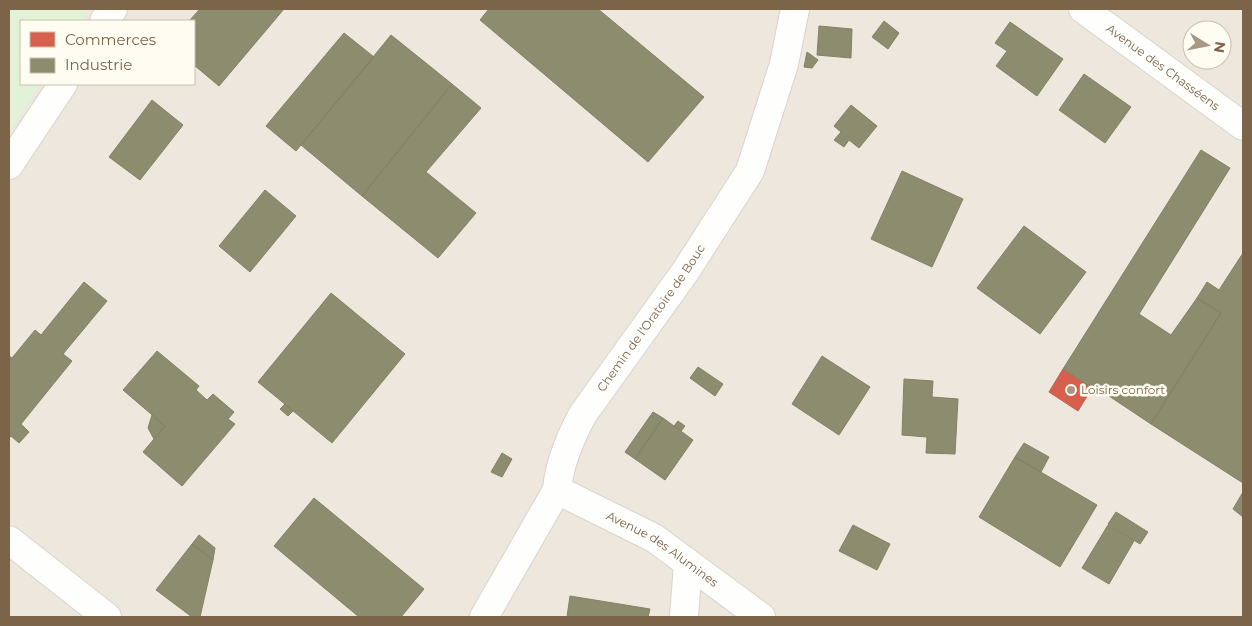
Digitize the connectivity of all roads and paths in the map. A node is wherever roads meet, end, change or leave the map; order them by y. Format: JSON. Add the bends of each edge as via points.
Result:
{"nodes":[{"id":1,"x":113,"y":9,"type":"edge"},
{"id":2,"x":795,"y":9,"type":"edge"},
{"id":3,"x":1083,"y":9,"type":"edge"},
{"id":4,"x":105,"y":20,"type":"edge"},
{"id":5,"x":62,"y":85,"type":"edge"},
{"id":6,"x":1243,"y":126,"type":"edge"},
{"id":7,"x":9,"y":165,"type":"edge"},
{"id":8,"x":557,"y":490,"type":"junction"},
{"id":9,"x":9,"y":540,"type":"edge"},
{"id":10,"x":688,"y":564,"type":"junction"},
{"id":11,"x":107,"y":617,"type":"edge"},
{"id":12,"x":484,"y":617,"type":"edge"},
{"id":13,"x":684,"y":617,"type":"edge"},
{"id":14,"x":761,"y":617,"type":"edge"}],
"edges":[{"from":1,"to":4,"type":"street"},
{"from":2,"to":8,"type":"street","name":"Chemin de l'Oratoire de Bouc","via":[[784,64],[750,171],[685,272],[584,414],[558,471]]},
{"from":3,"to":6,"type":"street","name":"Avenue des Chasséens"},
{"from":5,"to":7,"type":"street"},
{"from":8,"to":10,"type":"street","name":"Avenue des Alumines","via":[[654,538]]},
{"from":8,"to":12,"type":"street","name":"Chemin de l'Oratoire de Bouc"},
{"from":9,"to":11,"type":"street"},
{"from":10,"to":13,"type":"street"},
{"from":10,"to":14,"type":"street","name":"Avenue des Alumines"}]}
